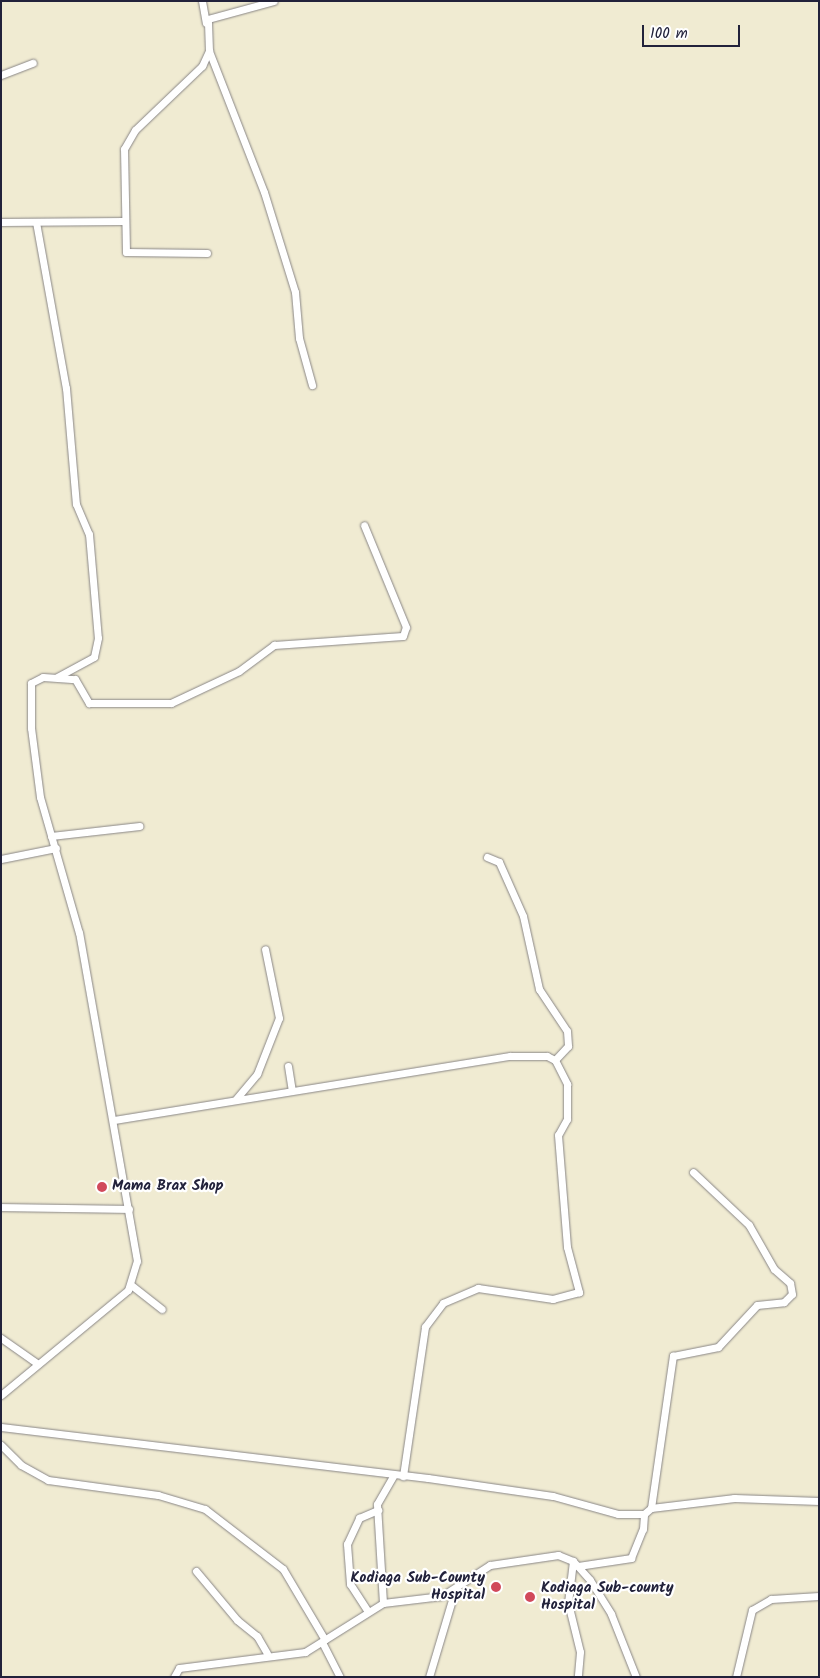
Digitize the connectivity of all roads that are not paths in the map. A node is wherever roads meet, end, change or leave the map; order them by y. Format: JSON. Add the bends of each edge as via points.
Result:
{"nodes":[{"id":1,"x":202,"y":1,"type":"edge"},
{"id":2,"x":274,"y":1,"type":"edge"},
{"id":3,"x":206,"y":24,"type":"junction"},
{"id":4,"x":210,"y":51,"type":"junction"},
{"id":5,"x":33,"y":63,"type":"dead end"},
{"id":6,"x":1,"y":75,"type":"edge"},
{"id":7,"x":123,"y":221,"type":"junction"},
{"id":8,"x":1,"y":222,"type":"edge"},
{"id":9,"x":36,"y":222,"type":"junction"},
{"id":10,"x":207,"y":253,"type":"dead end"},
{"id":11,"x":312,"y":385,"type":"dead end"},
{"id":12,"x":364,"y":525,"type":"dead end"},
{"id":13,"x":55,"y":677,"type":"junction"},
{"id":14,"x":139,"y":826,"type":"dead end"},
{"id":15,"x":51,"y":836,"type":"junction"},
{"id":16,"x":56,"y":848,"type":"junction"},
{"id":17,"x":487,"y":857,"type":"dead end"},
{"id":18,"x":1,"y":859,"type":"edge"},
{"id":19,"x":266,"y":949,"type":"dead end"},
{"id":20,"x":555,"y":1060,"type":"junction"},
{"id":21,"x":288,"y":1066,"type":"dead end"},
{"id":22,"x":292,"y":1090,"type":"junction"},
{"id":23,"x":235,"y":1099,"type":"junction"},
{"id":24,"x":114,"y":1120,"type":"junction"},
{"id":25,"x":693,"y":1172,"type":"dead end"},
{"id":26,"x":1,"y":1207,"type":"edge"},
{"id":27,"x":129,"y":1209,"type":"junction"},
{"id":28,"x":131,"y":1285,"type":"junction"},
{"id":29,"x":162,"y":1309,"type":"dead end"},
{"id":30,"x":1,"y":1338,"type":"edge"},
{"id":31,"x":38,"y":1364,"type":"junction"},
{"id":32,"x":1,"y":1395,"type":"edge"},
{"id":33,"x":1,"y":1427,"type":"edge"},
{"id":34,"x":1,"y":1446,"type":"edge"},
{"id":35,"x":394,"y":1474,"type":"junction"},
{"id":36,"x":403,"y":1476,"type":"junction"},
{"id":37,"x":819,"y":1501,"type":"edge"},
{"id":38,"x":651,"y":1508,"type":"junction"},
{"id":39,"x":378,"y":1510,"type":"junction"},
{"id":40,"x":644,"y":1514,"type":"junction"},
{"id":41,"x":575,"y":1563,"type":"junction"},
{"id":42,"x":196,"y":1571,"type":"dead end"},
{"id":43,"x":455,"y":1590,"type":"junction"},
{"id":44,"x":819,"y":1596,"type":"edge"},
{"id":45,"x":383,"y":1603,"type":"junction"},
{"id":46,"x":367,"y":1610,"type":"junction"},
{"id":47,"x":323,"y":1641,"type":"junction"},
{"id":48,"x":267,"y":1653,"type":"junction"},
{"id":49,"x":174,"y":1677,"type":"edge"},
{"id":50,"x":340,"y":1677,"type":"edge"},
{"id":51,"x":429,"y":1677,"type":"edge"},
{"id":52,"x":578,"y":1677,"type":"edge"},
{"id":53,"x":636,"y":1677,"type":"edge"},
{"id":54,"x":736,"y":1677,"type":"edge"}],
"edges":[{"from":1,"to":3,"type":"street"},
{"from":2,"to":3,"type":"street","via":[[211,17]]},
{"from":3,"to":4,"type":"street"},
{"from":4,"to":7,"type":"street","via":[[190,82],[127,140]]},
{"from":4,"to":11,"type":"street","via":[[264,192],[295,292],[299,338]]},
{"from":5,"to":6,"type":"street"},
{"from":7,"to":9,"type":"street"},
{"from":7,"to":10,"type":"street","via":[[125,250],[130,254]]},
{"from":8,"to":9,"type":"street"},
{"from":9,"to":13,"type":"street","via":[[66,388],[76,504],[90,534],[98,638],[94,657]]},
{"from":12,"to":13,"type":"street","via":[[406,627],[403,636],[274,645],[239,671],[171,703],[89,703],[78,681]]},
{"from":13,"to":15,"type":"street","via":[[35,679],[29,696],[40,797]]},
{"from":14,"to":15,"type":"street"},
{"from":15,"to":16,"type":"street"},
{"from":16,"to":18,"type":"street"},
{"from":16,"to":24,"type":"street","via":[[79,933]]},
{"from":17,"to":20,"type":"street","via":[[499,862],[523,916],[539,989],[567,1031],[568,1046]]},
{"from":19,"to":23,"type":"street","via":[[279,1018],[257,1074]]},
{"from":20,"to":22,"type":"street","via":[[547,1056],[510,1056]]},
{"from":20,"to":36,"type":"street","via":[[567,1084],[567,1119],[558,1135],[567,1247],[579,1292],[552,1299],[478,1288],[443,1303],[425,1327]]},
{"from":21,"to":22,"type":"street"},
{"from":22,"to":23,"type":"street"},
{"from":23,"to":24,"type":"street"},
{"from":24,"to":27,"type":"street"},
{"from":25,"to":38,"type":"street","via":[[749,1225],[774,1269],[790,1283],[792,1294],[784,1302],[757,1305],[718,1347],[673,1356]]},
{"from":26,"to":27,"type":"street"},
{"from":27,"to":28,"type":"street","via":[[137,1261]]},
{"from":28,"to":29,"type":"street"},
{"from":28,"to":31,"type":"street"},
{"from":30,"to":31,"type":"street"},
{"from":31,"to":32,"type":"street"},
{"from":33,"to":35,"type":"street"},
{"from":34,"to":47,"type":"street","via":[[22,1465],[48,1480],[158,1495],[205,1509],[283,1570]]},
{"from":35,"to":36,"type":"street"},
{"from":35,"to":39,"type":"street","via":[[379,1498]]},
{"from":36,"to":40,"type":"street","via":[[552,1496],[618,1514]]},
{"from":37,"to":38,"type":"street","via":[[734,1498]]},
{"from":38,"to":40,"type":"street"},
{"from":39,"to":45,"type":"street"},
{"from":39,"to":46,"type":"street","via":[[359,1518],[347,1544],[350,1584]]},
{"from":40,"to":41,"type":"street","via":[[643,1529],[631,1558]]},
{"from":41,"to":43,"type":"street","via":[[558,1554],[496,1563],[480,1569]]},
{"from":41,"to":52,"type":"street","via":[[568,1603],[580,1652]]},
{"from":41,"to":53,"type":"street","via":[[610,1614]]},
{"from":42,"to":48,"type":"street","via":[[237,1620],[258,1636]]},
{"from":43,"to":45,"type":"street","via":[[442,1596]]},
{"from":43,"to":51,"type":"street"},
{"from":44,"to":54,"type":"street","via":[[771,1598],[752,1610]]},
{"from":45,"to":46,"type":"street"},
{"from":46,"to":47,"type":"street"},
{"from":47,"to":48,"type":"street","via":[[296,1654]]},
{"from":47,"to":50,"type":"street"},
{"from":48,"to":49,"type":"street","via":[[179,1668]]}]}
